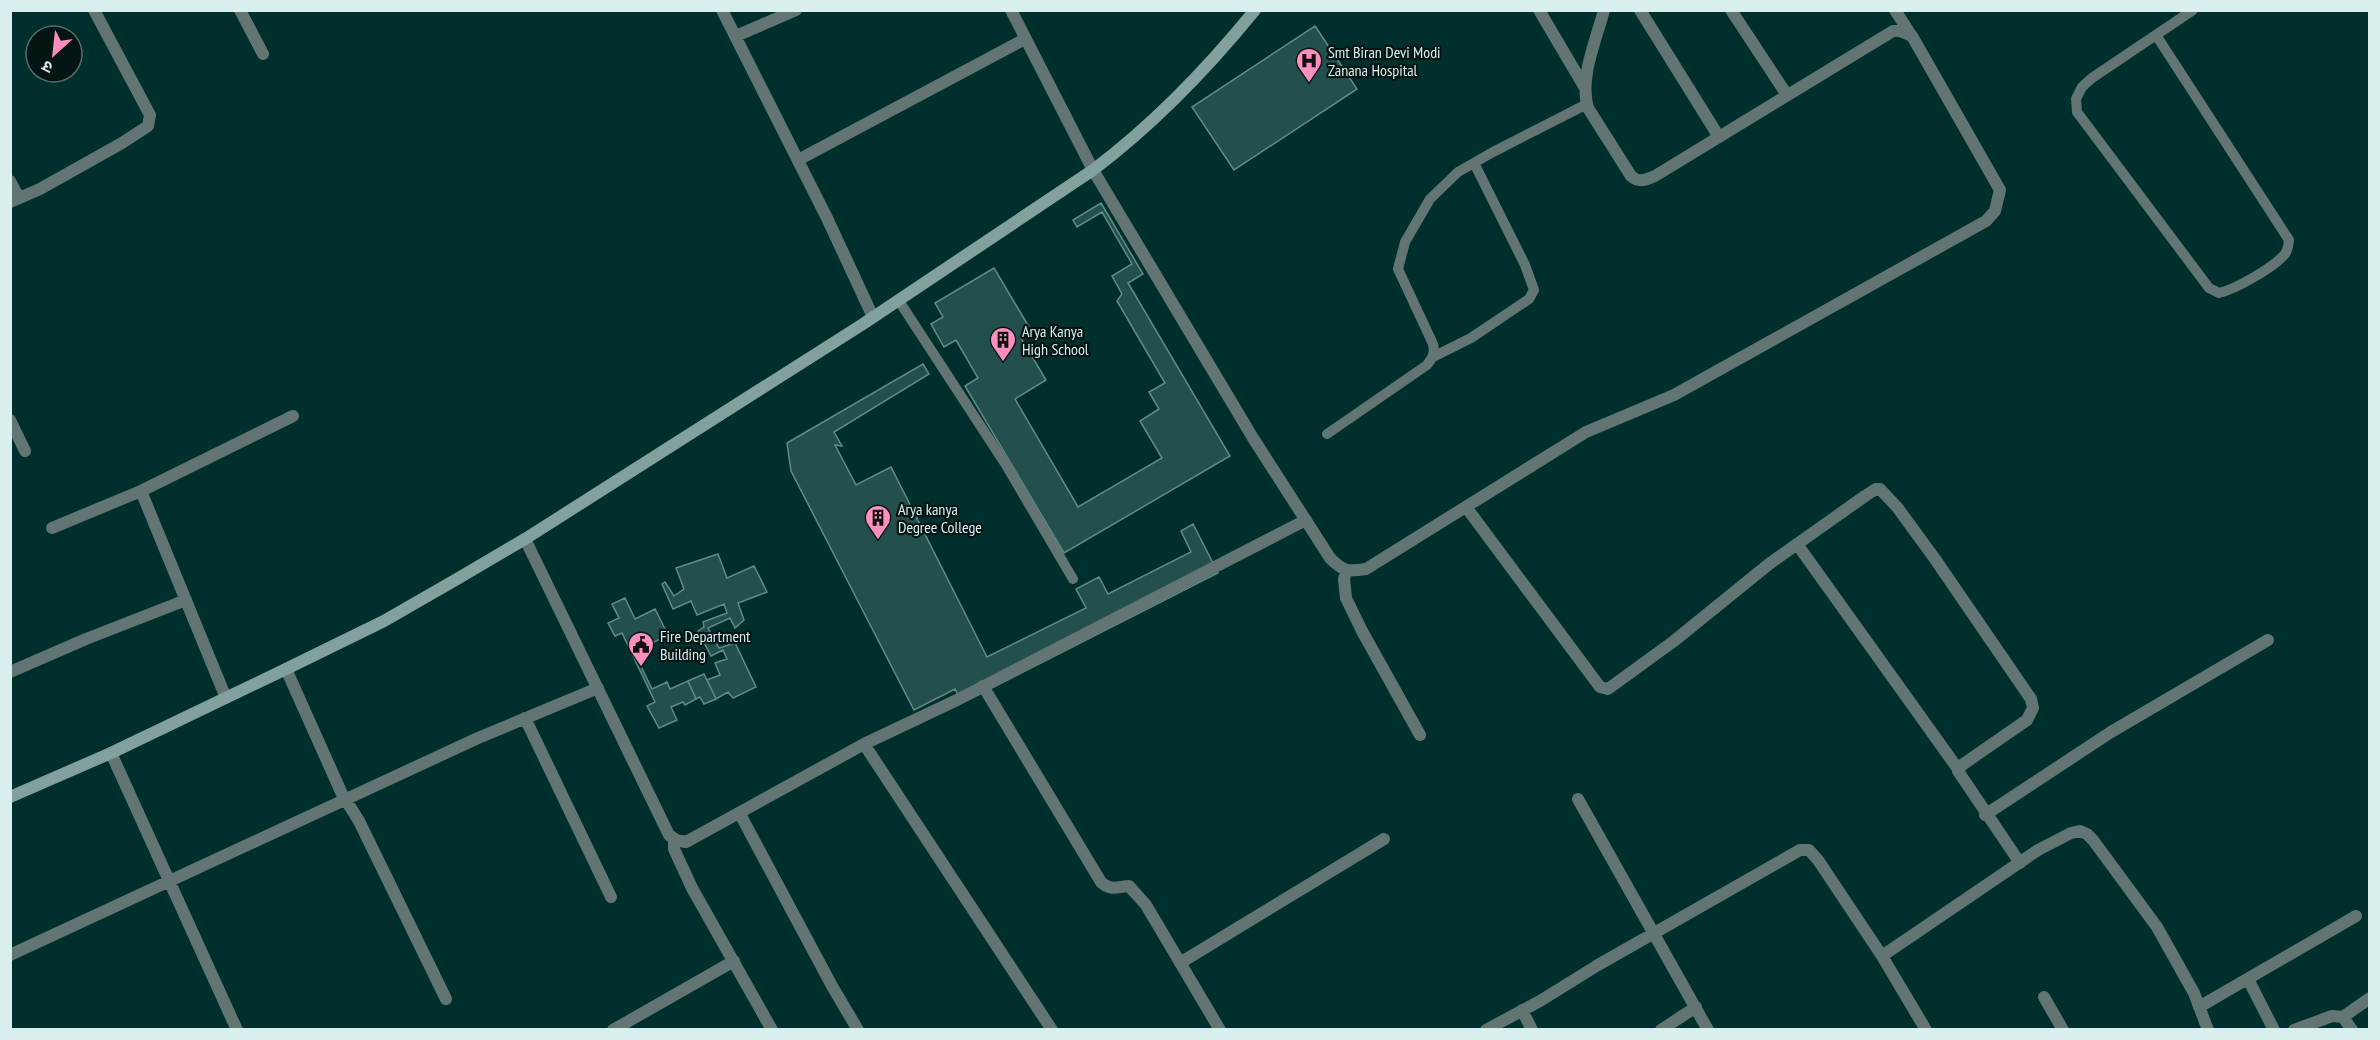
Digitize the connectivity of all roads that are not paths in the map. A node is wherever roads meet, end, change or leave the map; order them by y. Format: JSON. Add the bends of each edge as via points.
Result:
{"nodes":[{"id":1,"x":94,"y":10,"type":"edge"},
{"id":2,"x":240,"y":10,"type":"edge"},
{"id":3,"x":722,"y":10,"type":"edge"},
{"id":4,"x":796,"y":10,"type":"edge"},
{"id":5,"x":1011,"y":10,"type":"edge"},
{"id":6,"x":1255,"y":10,"type":"edge"},
{"id":7,"x":1539,"y":10,"type":"edge"},
{"id":8,"x":1604,"y":10,"type":"edge"},
{"id":9,"x":1640,"y":10,"type":"edge"},
{"id":10,"x":1731,"y":10,"type":"edge"},
{"id":11,"x":1895,"y":10,"type":"edge"},
{"id":12,"x":2193,"y":10,"type":"edge"},
{"id":13,"x":2156,"y":35,"type":"junction"},
{"id":14,"x":736,"y":36,"type":"junction"},
{"id":15,"x":1912,"y":36,"type":"junction"},
{"id":16,"x":1025,"y":39,"type":"junction"},
{"id":17,"x":263,"y":54,"type":"dead end"},
{"id":18,"x":1585,"y":88,"type":"junction"},
{"id":19,"x":1787,"y":95,"type":"junction"},
{"id":20,"x":1587,"y":104,"type":"junction"},
{"id":21,"x":1719,"y":137,"type":"junction"},
{"id":22,"x":798,"y":160,"type":"junction"},
{"id":23,"x":1474,"y":163,"type":"junction"},
{"id":24,"x":1093,"y":170,"type":"junction"},
{"id":25,"x":10,"y":181,"type":"edge"},
{"id":26,"x":15,"y":200,"type":"edge"},
{"id":27,"x":899,"y":301,"type":"junction"},
{"id":28,"x":873,"y":317,"type":"junction"},
{"id":29,"x":1432,"y":357,"type":"junction"},
{"id":30,"x":293,"y":416,"type":"dead end"},
{"id":31,"x":10,"y":420,"type":"edge"},
{"id":32,"x":1327,"y":434,"type":"dead end"},
{"id":33,"x":26,"y":451,"type":"dead end"},
{"id":34,"x":141,"y":490,"type":"junction"},
{"id":35,"x":1466,"y":507,"type":"junction"},
{"id":36,"x":1305,"y":520,"type":"junction"},
{"id":37,"x":52,"y":528,"type":"dead end"},
{"id":38,"x":525,"y":539,"type":"junction"},
{"id":39,"x":1797,"y":544,"type":"junction"},
{"id":40,"x":1346,"y":570,"type":"junction"},
{"id":41,"x":1073,"y":579,"type":"dead end"},
{"id":42,"x":186,"y":600,"type":"junction"},
{"id":43,"x":2268,"y":640,"type":"dead end"},
{"id":44,"x":286,"y":669,"type":"junction"},
{"id":45,"x":10,"y":672,"type":"edge"},
{"id":46,"x":982,"y":687,"type":"junction"},
{"id":47,"x":598,"y":688,"type":"junction"},
{"id":48,"x":226,"y":698,"type":"junction"},
{"id":49,"x":525,"y":718,"type":"junction"},
{"id":50,"x":1420,"y":735,"type":"dead end"},
{"id":51,"x":864,"y":744,"type":"junction"},
{"id":52,"x":111,"y":753,"type":"junction"},
{"id":53,"x":1958,"y":769,"type":"junction"},
{"id":54,"x":10,"y":797,"type":"edge"},
{"id":55,"x":345,"y":799,"type":"junction"},
{"id":56,"x":1578,"y":799,"type":"dead end"},
{"id":57,"x":740,"y":814,"type":"junction"},
{"id":58,"x":1985,"y":815,"type":"junction"},
{"id":59,"x":674,"y":839,"type":"junction"},
{"id":60,"x":1384,"y":839,"type":"dead end"},
{"id":61,"x":2020,"y":863,"type":"junction"},
{"id":62,"x":170,"y":883,"type":"junction"},
{"id":63,"x":611,"y":897,"type":"dead end"},
{"id":64,"x":2356,"y":916,"type":"dead end"},
{"id":65,"x":1655,"y":933,"type":"junction"},
{"id":66,"x":10,"y":955,"type":"edge"},
{"id":67,"x":1882,"y":956,"type":"junction"},
{"id":68,"x":734,"y":961,"type":"junction"},
{"id":69,"x":1180,"y":963,"type":"junction"},
{"id":70,"x":2248,"y":979,"type":"junction"},
{"id":71,"x":2044,"y":997,"type":"dead end"},
{"id":72,"x":2370,"y":998,"type":"edge"},
{"id":73,"x":446,"y":999,"type":"dead end"},
{"id":74,"x":1696,"y":1007,"type":"junction"},
{"id":75,"x":2199,"y":1007,"type":"junction"},
{"id":76,"x":1522,"y":1010,"type":"junction"},
{"id":77,"x":2343,"y":1017,"type":"junction"},
{"id":78,"x":237,"y":1029,"type":"edge"},
{"id":79,"x":613,"y":1029,"type":"edge"},
{"id":80,"x":772,"y":1029,"type":"edge"},
{"id":81,"x":858,"y":1029,"type":"edge"},
{"id":82,"x":1052,"y":1029,"type":"edge"},
{"id":83,"x":1220,"y":1029,"type":"edge"},
{"id":84,"x":1486,"y":1029,"type":"edge"},
{"id":85,"x":1532,"y":1029,"type":"edge"},
{"id":86,"x":1662,"y":1029,"type":"edge"},
{"id":87,"x":1708,"y":1029,"type":"edge"},
{"id":88,"x":1926,"y":1029,"type":"edge"},
{"id":89,"x":2063,"y":1029,"type":"edge"},
{"id":90,"x":2208,"y":1029,"type":"edge"},
{"id":91,"x":2274,"y":1029,"type":"edge"},
{"id":92,"x":2294,"y":1029,"type":"edge"},
{"id":93,"x":2352,"y":1029,"type":"edge"}],
"edges":[{"from":1,"to":26,"type":"street","via":[[150,116],[148,126]]},
{"from":2,"to":17,"type":"street"},
{"from":3,"to":14,"type":"street"},
{"from":4,"to":14,"type":"street"},
{"from":5,"to":16,"type":"street"},
{"from":6,"to":24,"type":"main road","via":[[1180,95]]},
{"from":7,"to":18,"type":"street"},
{"from":8,"to":18,"type":"street"},
{"from":9,"to":21,"type":"street"},
{"from":10,"to":19,"type":"street"},
{"from":11,"to":15,"type":"street"},
{"from":12,"to":13,"type":"lane"},
{"from":13,"to":13,"type":"lane","via":[[2082,87],[2076,99],[2077,112],[2209,288],[2219,293],[2231,290],[2279,259],[2287,251],[2289,240]]},
{"from":14,"to":22,"type":"street"},
{"from":15,"to":19,"type":"street","via":[[1893,31]]},
{"from":15,"to":35,"type":"street","via":[[2000,190],[1995,211],[1986,220],[1674,395],[1586,432]]},
{"from":16,"to":22,"type":"street"},
{"from":16,"to":24,"type":"street"},
{"from":18,"to":20,"type":"street"},
{"from":19,"to":21,"type":"street"},
{"from":20,"to":21,"type":"street","via":[[1636,180],[1655,176]]},
{"from":20,"to":23,"type":"lane"},
{"from":22,"to":28,"type":"street"},
{"from":23,"to":29,"type":"lane","via":[[1458,172],[1430,199],[1399,261],[1401,278],[1432,344]]},
{"from":23,"to":29,"type":"lane","via":[[1534,290],[1529,299],[1471,338]]},
{"from":24,"to":27,"type":"main road"},
{"from":24,"to":36,"type":"street"},
{"from":25,"to":26,"type":"street"},
{"from":27,"to":28,"type":"main road"},
{"from":27,"to":41,"type":"lane","via":[[1006,465]]},
{"from":28,"to":38,"type":"main road"},
{"from":29,"to":32,"type":"lane","via":[[1427,365]]},
{"from":30,"to":34,"type":"street"},
{"from":31,"to":33,"type":"street"},
{"from":34,"to":37,"type":"street"},
{"from":34,"to":42,"type":"street"},
{"from":35,"to":39,"type":"street","via":[[1603,689],[1617,684]]},
{"from":35,"to":40,"type":"street","via":[[1366,569]]},
{"from":36,"to":40,"type":"street","via":[[1330,558]]},
{"from":36,"to":46,"type":"street"},
{"from":38,"to":44,"type":"main road","via":[[384,621]]},
{"from":38,"to":47,"type":"street"},
{"from":39,"to":53,"type":"street"},
{"from":39,"to":53,"type":"street","via":[[1864,496],[1880,489],[1935,559],[2031,699],[2033,708],[2027,720]]},
{"from":40,"to":50,"type":"street","via":[[1346,598]]},
{"from":42,"to":45,"type":"street"},
{"from":42,"to":48,"type":"street"},
{"from":43,"to":58,"type":"street","via":[[2111,732]]},
{"from":44,"to":48,"type":"main road"},
{"from":44,"to":55,"type":"street"},
{"from":46,"to":51,"type":"street"},
{"from":46,"to":69,"type":"street","via":[[1101,882],[1114,889],[1129,885],[1134,889]]},
{"from":47,"to":49,"type":"street"},
{"from":47,"to":59,"type":"street"},
{"from":48,"to":52,"type":"main road"},
{"from":49,"to":55,"type":"street"},
{"from":49,"to":63,"type":"street"},
{"from":51,"to":57,"type":"street"},
{"from":51,"to":82,"type":"street"},
{"from":52,"to":54,"type":"main road"},
{"from":52,"to":62,"type":"street"},
{"from":53,"to":58,"type":"street"},
{"from":55,"to":62,"type":"street"},
{"from":55,"to":73,"type":"street","via":[[359,820]]},
{"from":56,"to":65,"type":"street"},
{"from":57,"to":59,"type":"street","via":[[694,840]]},
{"from":57,"to":81,"type":"street"},
{"from":58,"to":61,"type":"street"},
{"from":59,"to":68,"type":"street","via":[[679,862]]},
{"from":60,"to":69,"type":"street"},
{"from":61,"to":67,"type":"street"},
{"from":61,"to":75,"type":"street","via":[[2071,833],[2087,834],[2157,927]]},
{"from":62,"to":66,"type":"street"},
{"from":62,"to":78,"type":"street"},
{"from":64,"to":70,"type":"street"},
{"from":65,"to":67,"type":"street","via":[[1789,855],[1809,850]]},
{"from":65,"to":74,"type":"street"},
{"from":65,"to":76,"type":"street"},
{"from":67,"to":88,"type":"street"},
{"from":68,"to":79,"type":"street"},
{"from":68,"to":80,"type":"street"},
{"from":69,"to":83,"type":"street"},
{"from":70,"to":75,"type":"street"},
{"from":70,"to":91,"type":"street"},
{"from":71,"to":89,"type":"street"},
{"from":72,"to":77,"type":"street"},
{"from":74,"to":86,"type":"street"},
{"from":74,"to":87,"type":"street"},
{"from":75,"to":90,"type":"street"},
{"from":76,"to":84,"type":"street"},
{"from":76,"to":85,"type":"street"},
{"from":77,"to":92,"type":"street","via":[[2332,1016]]},
{"from":77,"to":93,"type":"street"}]}
